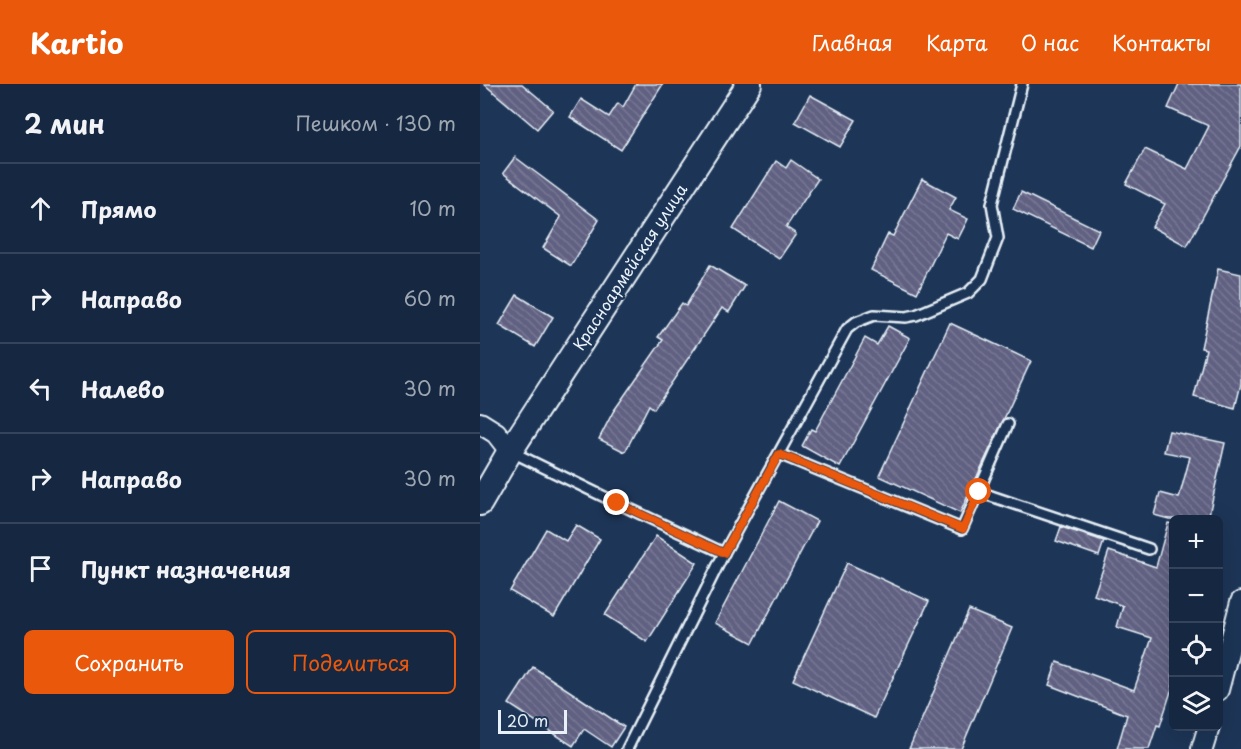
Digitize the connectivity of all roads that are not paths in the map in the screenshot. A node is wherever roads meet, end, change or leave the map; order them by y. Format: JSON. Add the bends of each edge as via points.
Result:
{"nodes":[{"id":1,"x":749,"y":84,"type":"edge"},
{"id":2,"x":1022,"y":84,"type":"edge"},
{"id":3,"x":480,"y":423,"type":"edge"},
{"id":4,"x":1008,"y":424,"type":"dead end"},
{"id":5,"x":510,"y":451,"type":"junction"},
{"id":6,"x":779,"y":454,"type":"junction"},
{"id":7,"x":979,"y":492,"type":"junction"},
{"id":8,"x":480,"y":502,"type":"edge"},
{"id":9,"x":1149,"y":549,"type":"dead end"},
{"id":10,"x":724,"y":553,"type":"junction"},
{"id":11,"x":1241,"y":602,"type":"edge"},
{"id":12,"x":1221,"y":677,"type":"edge"},
{"id":13,"x":1207,"y":731,"type":"edge"},
{"id":14,"x":627,"y":749,"type":"edge"},
{"id":15,"x":1202,"y":749,"type":"edge"}],
"edges":[{"from":1,"to":5,"type":"street","name":"Красноармейская улица"},
{"from":2,"to":6,"type":"lane","via":[[992,204],[998,238],[982,279],[968,293],[916,315],[874,315],[856,322],[848,329]]},
{"from":3,"to":5,"type":"street"},
{"from":4,"to":7,"type":"lane"},
{"from":5,"to":8,"type":"street","name":"Красноармейская улица"},
{"from":5,"to":10,"type":"lane"},
{"from":6,"to":7,"type":"lane","via":[[963,529]]},
{"from":6,"to":10,"type":"lane"},
{"from":7,"to":9,"type":"lane"},
{"from":10,"to":14,"type":"lane"},
{"from":11,"to":12,"type":"street"},
{"from":13,"to":15,"type":"street"}]}
